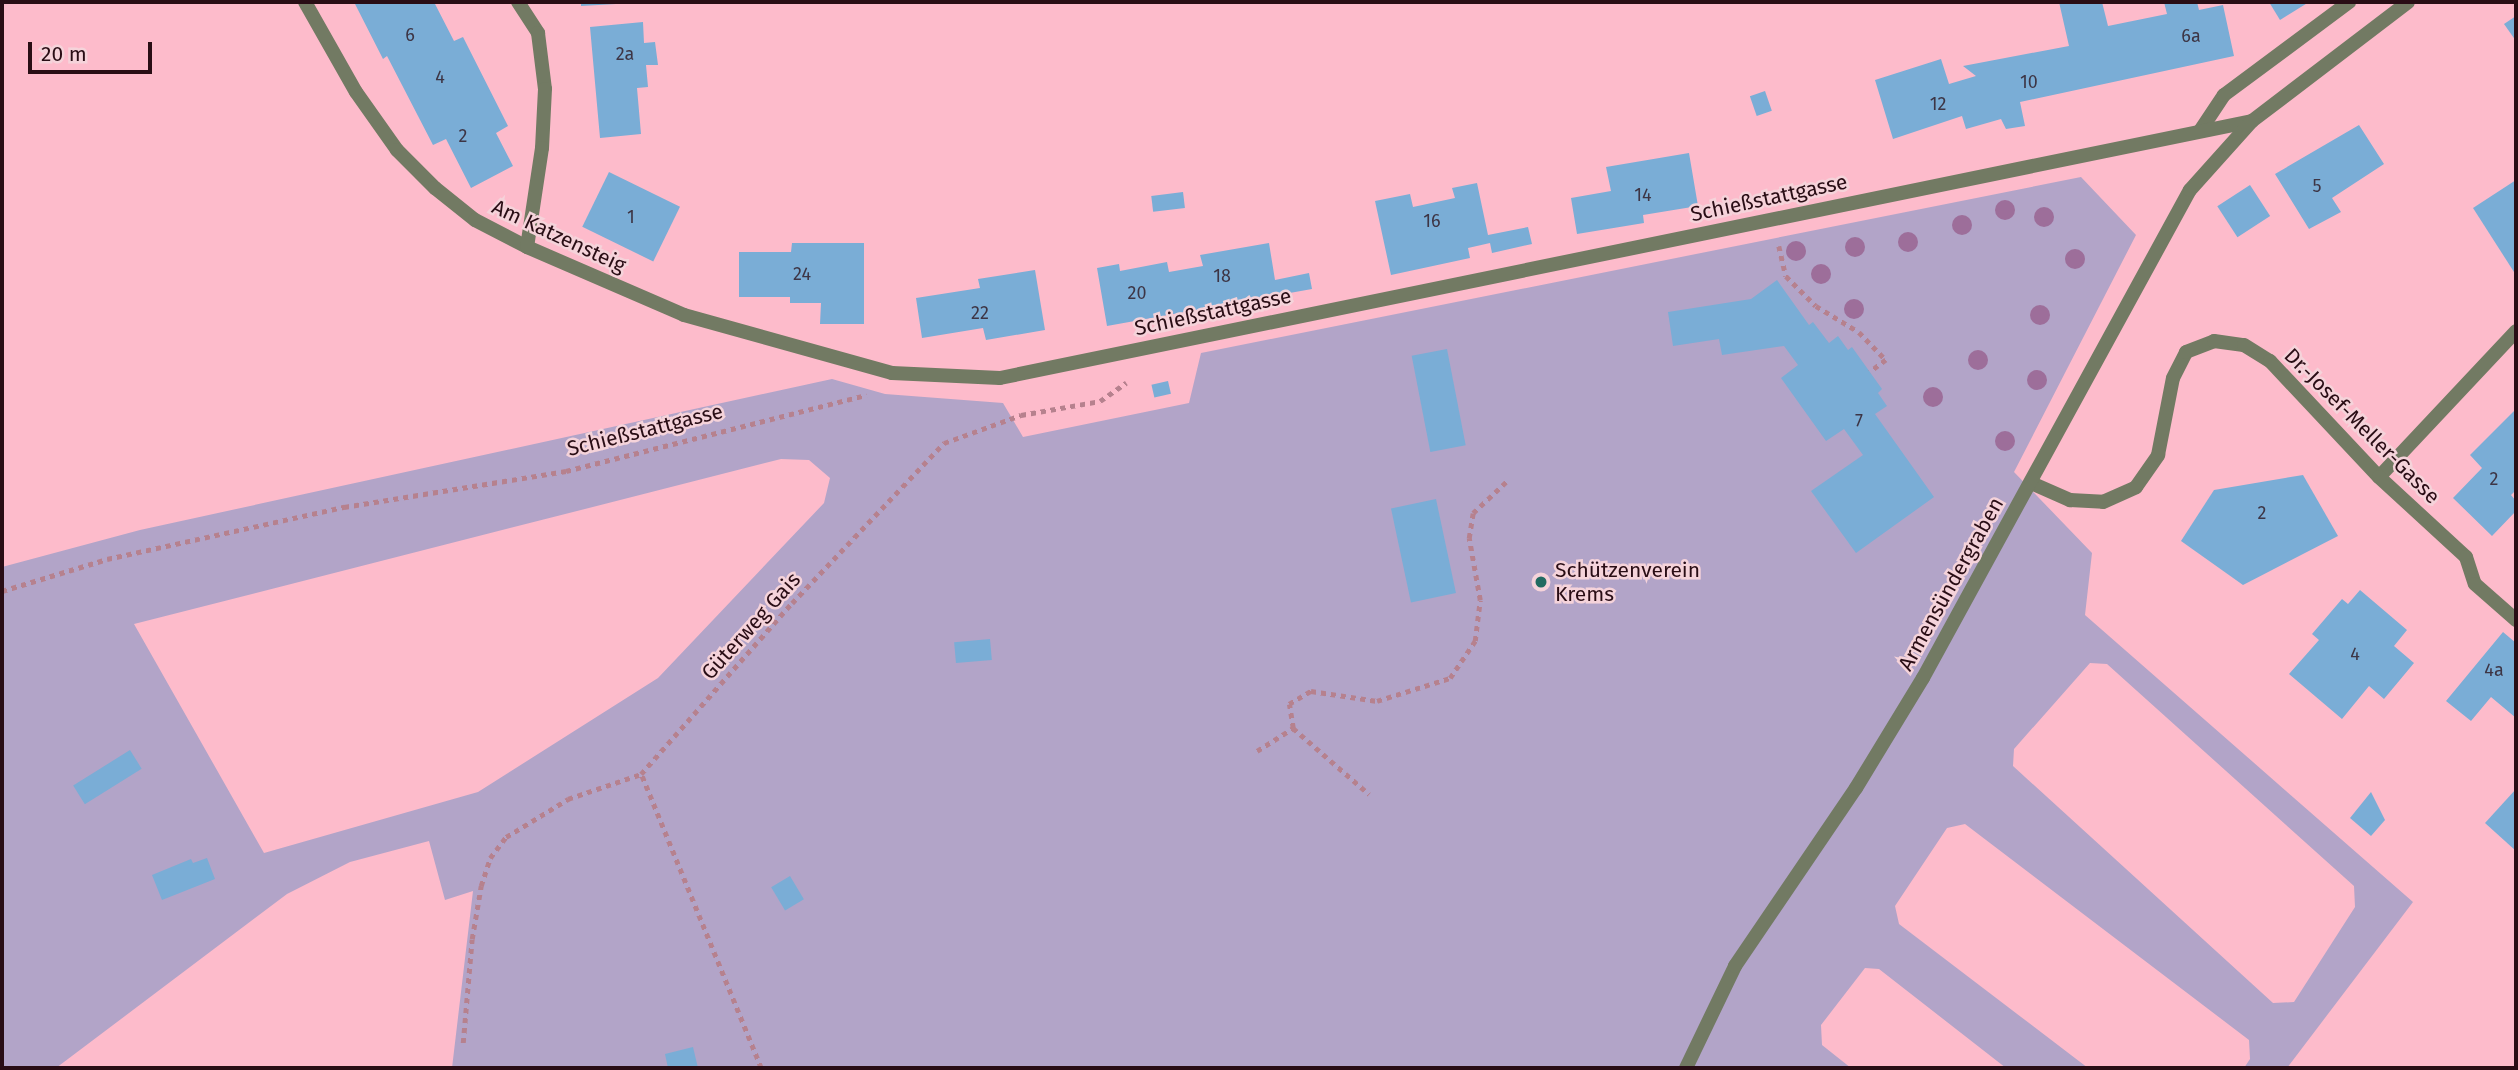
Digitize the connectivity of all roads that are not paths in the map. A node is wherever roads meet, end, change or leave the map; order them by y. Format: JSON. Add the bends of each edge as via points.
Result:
{"nodes":[{"id":1,"x":305,"y":2,"type":"edge"},
{"id":2,"x":518,"y":2,"type":"edge"},
{"id":3,"x":2349,"y":2,"type":"edge"},
{"id":4,"x":2407,"y":2,"type":"edge"},
{"id":5,"x":2252,"y":121,"type":"junction"},
{"id":6,"x":2200,"y":131,"type":"junction"},
{"id":7,"x":527,"y":247,"type":"junction"},
{"id":8,"x":2516,"y":331,"type":"edge"},
{"id":9,"x":892,"y":373,"type":"joint"},
{"id":10,"x":2379,"y":477,"type":"junction"},
{"id":11,"x":2031,"y":483,"type":"junction"},
{"id":12,"x":2516,"y":620,"type":"edge"},
{"id":13,"x":1686,"y":1068,"type":"edge"}],
"edges":[{"from":1,"to":7,"type":"street","name":"Am Katzensteig","via":[[356,92],[397,150],[475,220]]},
{"from":2,"to":7,"type":"street","via":[[538,33],[545,89],[542,148]]},
{"from":3,"to":6,"type":"street","via":[[2224,95]]},
{"from":4,"to":5,"type":"street","name":"Schießstattgasse"},
{"from":5,"to":6,"type":"street","name":"Schießstattgasse"},
{"from":5,"to":11,"type":"street","name":"Armensündergraben","via":[[2190,190]]},
{"from":6,"to":9,"type":"street","name":"Schießstattgasse","via":[[1000,378]]},
{"from":7,"to":9,"type":"street","name":"Am Katzensteig","via":[[684,314]]},
{"from":8,"to":10,"type":"street"},
{"from":10,"to":11,"type":"street","name":"Dr.-Josef-Meller-Gasse","via":[[2270,361],[2244,345],[2214,341],[2186,352],[2173,378],[2158,456],[2136,487],[2103,502],[2070,500]]},
{"from":10,"to":12,"type":"street","name":"Dr.-Josef-Meller-Gasse","via":[[2466,557],[2475,584]]},
{"from":11,"to":13,"type":"street","name":"Armensündergraben","via":[[1856,788],[1735,966]]}]}
